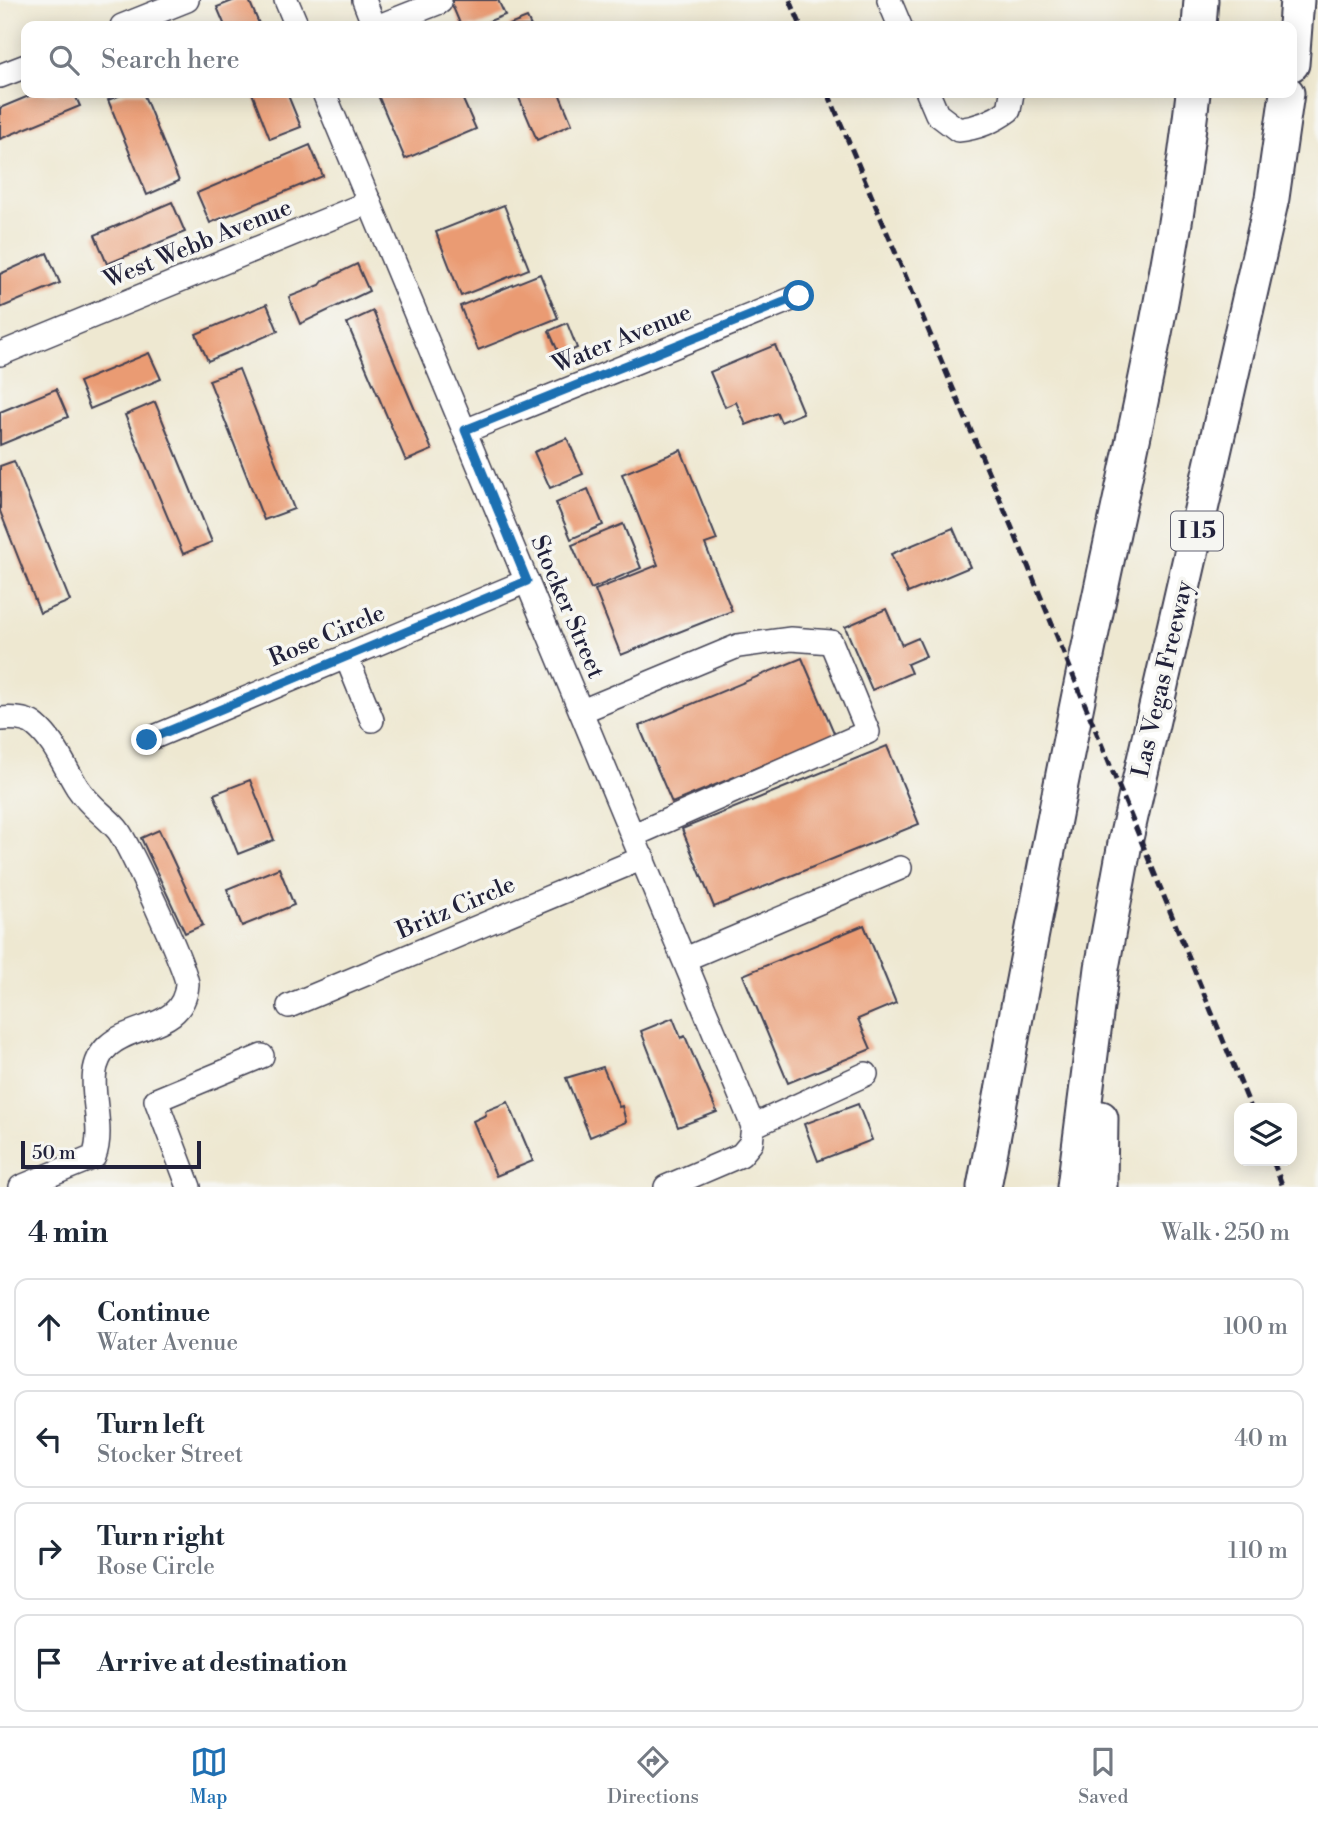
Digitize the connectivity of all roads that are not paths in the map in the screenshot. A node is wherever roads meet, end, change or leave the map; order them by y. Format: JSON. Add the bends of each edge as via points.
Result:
{"nodes":[{"id":1,"x":187,"y":0,"type":"edge"},
{"id":2,"x":286,"y":0,"type":"edge"},
{"id":3,"x":364,"y":0,"type":"edge"},
{"id":4,"x":889,"y":0,"type":"edge"},
{"id":5,"x":1201,"y":0,"type":"edge"},
{"id":6,"x":1297,"y":0,"type":"edge"},
{"id":7,"x":440,"y":2,"type":"dead end"},
{"id":8,"x":134,"y":21,"type":"edge"},
{"id":9,"x":295,"y":21,"type":"edge"},
{"id":10,"x":374,"y":21,"type":"edge"},
{"id":11,"x":390,"y":21,"type":"edge"},
{"id":12,"x":898,"y":21,"type":"edge"},
{"id":13,"x":1199,"y":21,"type":"edge"},
{"id":14,"x":1295,"y":21,"type":"edge"},
{"id":15,"x":21,"y":68,"type":"edge"},
{"id":16,"x":0,"y":76,"type":"edge"},
{"id":17,"x":326,"y":98,"type":"edge"},
{"id":18,"x":930,"y":98,"type":"edge"},
{"id":19,"x":1011,"y":98,"type":"edge"},
{"id":20,"x":1192,"y":98,"type":"edge"},
{"id":21,"x":1286,"y":98,"type":"edge"},
{"id":22,"x":370,"y":202,"type":"junction"},
{"id":23,"x":799,"y":296,"type":"dead end"},
{"id":24,"x":0,"y":354,"type":"edge"},
{"id":25,"x":465,"y":430,"type":"junction"},
{"id":26,"x":527,"y":581,"type":"junction"},
{"id":27,"x":346,"y":656,"type":"junction"},
{"id":28,"x":582,"y":711,"type":"junction"},
{"id":29,"x":0,"y":719,"type":"edge"},
{"id":30,"x":372,"y":720,"type":"dead end"},
{"id":31,"x":147,"y":740,"type":"dead end"},
{"id":32,"x":634,"y":835,"type":"junction"},
{"id":33,"x":643,"y":858,"type":"junction"},
{"id":34,"x":900,"y":868,"type":"dead end"},
{"id":35,"x":685,"y":959,"type":"junction"},
{"id":36,"x":1102,"y":968,"type":"junction"},
{"id":37,"x":289,"y":1006,"type":"dead end"},
{"id":38,"x":262,"y":1056,"type":"dead end"},
{"id":39,"x":866,"y":1074,"type":"dead end"},
{"id":40,"x":752,"y":1134,"type":"junction"},
{"id":41,"x":21,"y":1187,"type":"edge"},
{"id":42,"x":189,"y":1187,"type":"edge"},
{"id":43,"x":666,"y":1187,"type":"edge"},
{"id":44,"x":984,"y":1187,"type":"edge"},
{"id":45,"x":1074,"y":1187,"type":"edge"},
{"id":46,"x":1100,"y":1187,"type":"edge"}],
"edges":[{"from":1,"to":8,"type":"street"},
{"from":2,"to":9,"type":"street"},
{"from":3,"to":10,"type":"street"},
{"from":4,"to":12,"type":"street"},
{"from":5,"to":13,"type":"highway"},
{"from":6,"to":14,"type":"highway"},
{"from":7,"to":11,"type":"street"},
{"from":15,"to":16,"type":"street"},
{"from":17,"to":22,"type":"street","name":"Stocker Street"},
{"from":18,"to":19,"type":"street","via":[[937,114],[958,130],[997,118],[1009,110]]},
{"from":20,"to":44,"type":"highway","via":[[1184,178],[1161,303],[1083,673]]},
{"from":21,"to":36,"type":"highway","name":"Las Vegas Freeway","number":"I 15","via":[[1269,212],[1125,843]]},
{"from":22,"to":24,"type":"street","name":"West Webb Avenue"},
{"from":22,"to":25,"type":"street","name":"Stocker Street"},
{"from":23,"to":25,"type":"street","name":"Water Avenue"},
{"from":25,"to":26,"type":"street","name":"Stocker Street"},
{"from":26,"to":27,"type":"street","name":"Rose Circle"},
{"from":26,"to":28,"type":"street","name":"Stocker Street"},
{"from":27,"to":30,"type":"street"},
{"from":27,"to":31,"type":"street","name":"Rose Circle"},
{"from":28,"to":32,"type":"street","name":"Stocker Street"},
{"from":28,"to":32,"type":"street","via":[[738,646],[791,639],[831,642],[867,732]]},
{"from":29,"to":41,"type":"street","via":[[33,723],[50,740],[93,809],[118,830],[172,940],[187,982],[184,999],[174,1014],[109,1044],[95,1066],[92,1077],[99,1112],[94,1157]]},
{"from":32,"to":33,"type":"street","name":"Stocker Street"},
{"from":33,"to":35,"type":"street","name":"Stocker Street"},
{"from":33,"to":37,"type":"street","name":"Britz Circle"},
{"from":34,"to":35,"type":"street"},
{"from":35,"to":40,"type":"street","name":"Stocker Street"},
{"from":36,"to":45,"type":"highway","name":"Las Vegas Freeway","number":"I 15"},
{"from":36,"to":46,"type":"highway"},
{"from":38,"to":42,"type":"street","via":[[156,1100]]},
{"from":39,"to":40,"type":"street"},
{"from":40,"to":43,"type":"street","via":[[741,1155]]}]}
